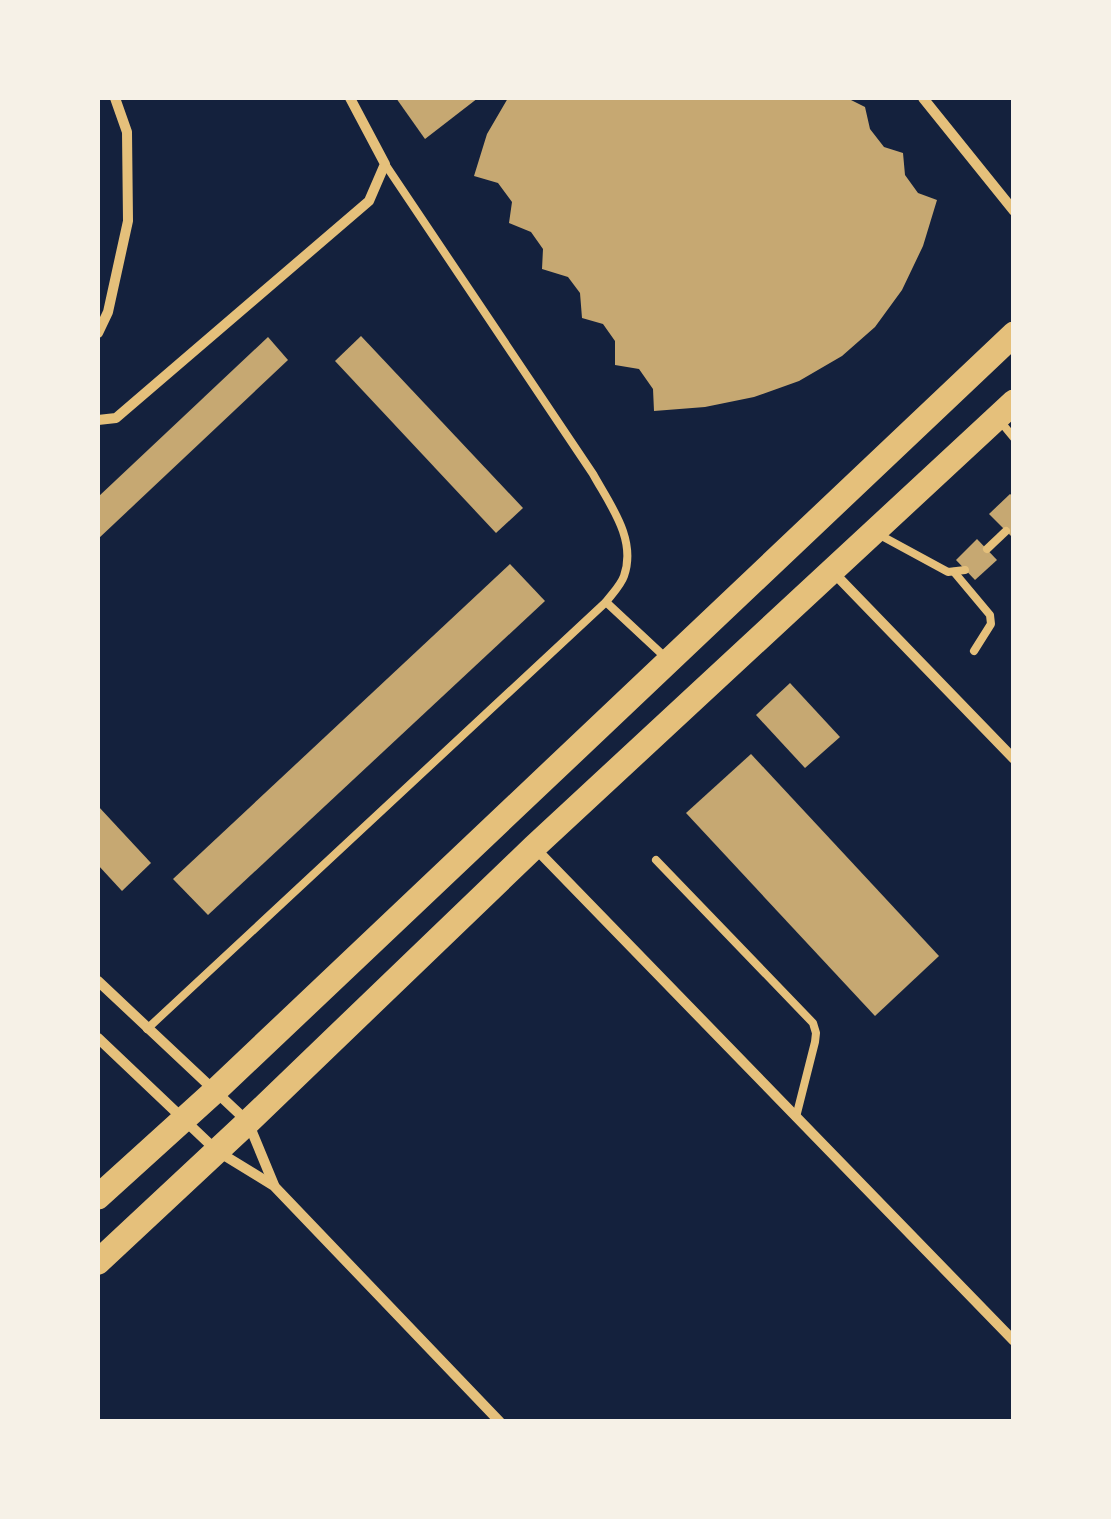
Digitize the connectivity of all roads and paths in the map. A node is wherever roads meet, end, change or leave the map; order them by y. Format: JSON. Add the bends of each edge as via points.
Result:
{"nodes":[{"id":1,"x":115,"y":98,"type":"edge"},
{"id":2,"x":350,"y":98,"type":"edge"},
{"id":3,"x":923,"y":98,"type":"edge"},
{"id":4,"x":384,"y":164,"type":"junction"},
{"id":5,"x":1014,"y":210,"type":"edge"},
{"id":6,"x":98,"y":333,"type":"edge"},
{"id":7,"x":1014,"y":334,"type":"edge"},
{"id":8,"x":1008,"y":419,"type":"edge"},
{"id":9,"x":98,"y":420,"type":"edge"},
{"id":10,"x":1006,"y":531,"type":"dead end"},
{"id":11,"x":874,"y":532,"type":"junction"},
{"id":12,"x":987,"y":549,"type":"dead end"},
{"id":13,"x":964,"y":570,"type":"dead end"},
{"id":14,"x":832,"y":571,"type":"junction"},
{"id":15,"x":954,"y":572,"type":"junction"},
{"id":16,"x":606,"y":602,"type":"junction"},
{"id":17,"x":974,"y":652,"type":"dead end"},
{"id":18,"x":669,"y":660,"type":"junction"},
{"id":19,"x":1014,"y":759,"type":"edge"},
{"id":20,"x":534,"y":847,"type":"junction"},
{"id":21,"x":656,"y":860,"type":"dead end"},
{"id":22,"x":98,"y":981,"type":"edge"},
{"id":23,"x":147,"y":1029,"type":"junction"},
{"id":24,"x":98,"y":1038,"type":"edge"},
{"id":25,"x":215,"y":1091,"type":"junction"},
{"id":26,"x":796,"y":1116,"type":"junction"},
{"id":27,"x":183,"y":1120,"type":"junction"},
{"id":28,"x":248,"y":1122,"type":"junction"},
{"id":29,"x":217,"y":1151,"type":"junction"},
{"id":30,"x":274,"y":1186,"type":"junction"},
{"id":31,"x":98,"y":1198,"type":"edge"},
{"id":32,"x":98,"y":1262,"type":"edge"},
{"id":33,"x":1014,"y":1341,"type":"edge"},
{"id":34,"x":500,"y":1422,"type":"edge"}],
"edges":[{"from":1,"to":6,"type":"street","via":[[128,132],[128,221]]},
{"from":2,"to":4,"type":"street"},
{"from":3,"to":5,"type":"street"},
{"from":4,"to":9,"type":"street","via":[[369,201],[116,418]]},
{"from":4,"to":16,"type":"lane","via":[[620,522],[629,551],[624,579]]},
{"from":7,"to":18,"type":"main road"},
{"from":8,"to":11,"type":"main road"},
{"from":10,"to":12,"type":"lane"},
{"from":11,"to":14,"type":"main road"},
{"from":11,"to":15,"type":"lane"},
{"from":13,"to":15,"type":"lane"},
{"from":14,"to":19,"type":"street"},
{"from":14,"to":20,"type":"main road"},
{"from":15,"to":17,"type":"lane","via":[[990,615]]},
{"from":16,"to":18,"type":"lane"},
{"from":16,"to":23,"type":"lane"},
{"from":18,"to":25,"type":"main road"},
{"from":20,"to":26,"type":"street"},
{"from":20,"to":28,"type":"main road"},
{"from":21,"to":26,"type":"lane","via":[[813,1022],[816,1042]]},
{"from":22,"to":23,"type":"street"},
{"from":23,"to":25,"type":"street"},
{"from":24,"to":27,"type":"street"},
{"from":25,"to":27,"type":"main road"},
{"from":25,"to":28,"type":"street"},
{"from":26,"to":33,"type":"street"},
{"from":27,"to":29,"type":"street"},
{"from":27,"to":31,"type":"main road"},
{"from":28,"to":29,"type":"main road"},
{"from":28,"to":30,"type":"street"},
{"from":29,"to":30,"type":"street"},
{"from":29,"to":32,"type":"main road"},
{"from":30,"to":34,"type":"street"}]}
